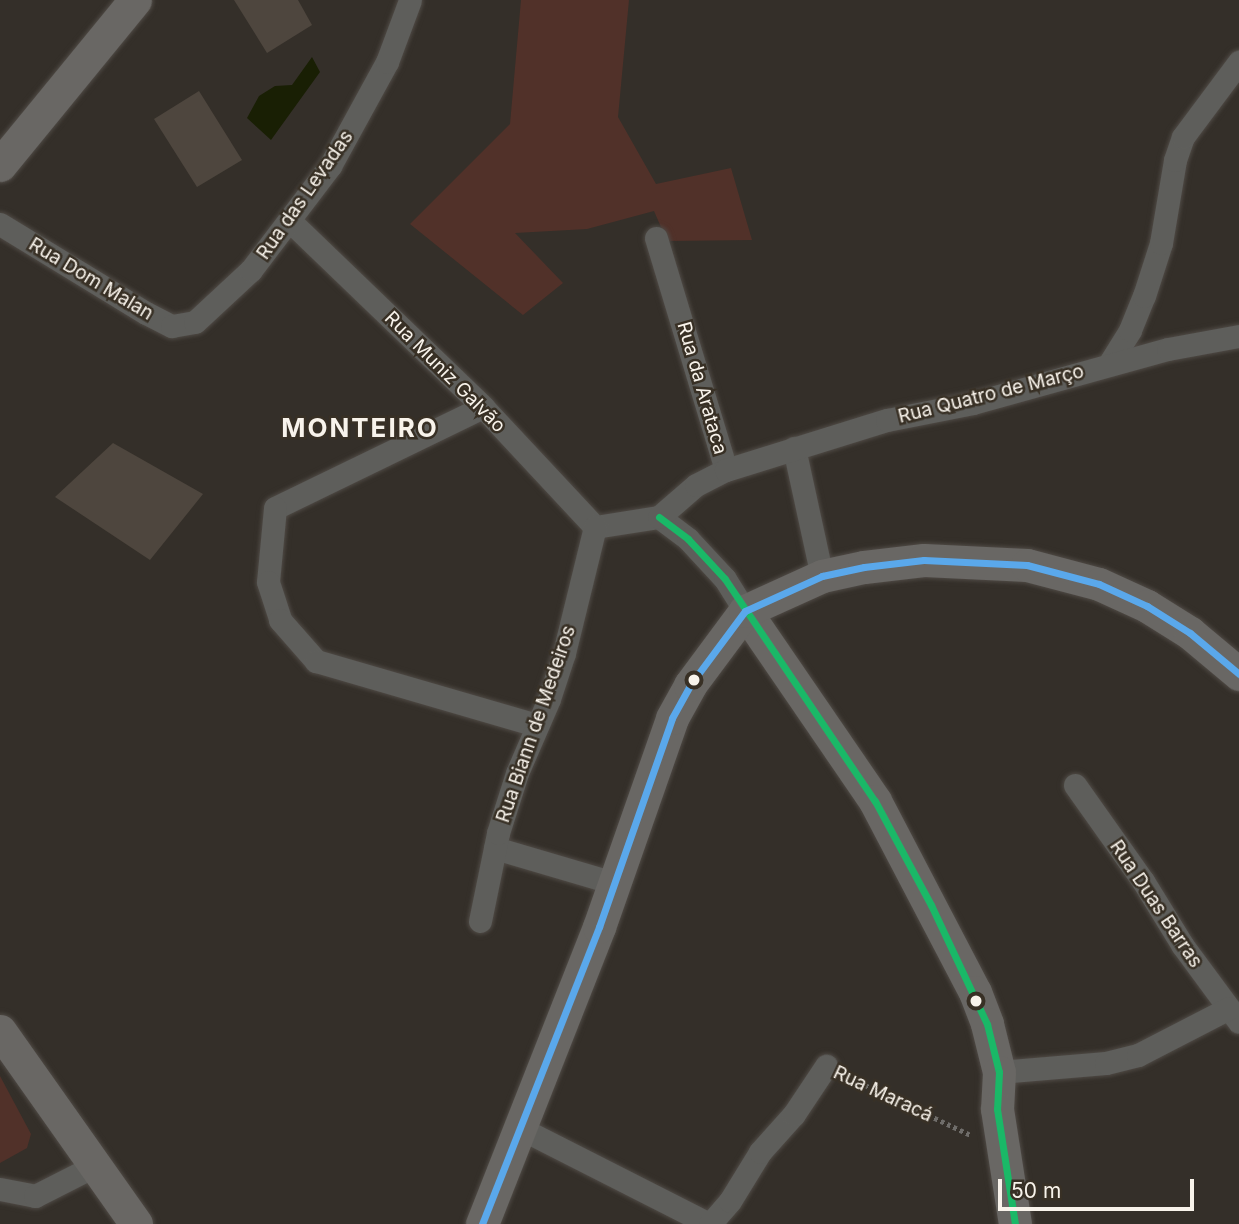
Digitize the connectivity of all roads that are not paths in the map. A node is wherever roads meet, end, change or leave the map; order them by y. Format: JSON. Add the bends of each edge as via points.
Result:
{"nodes":[{"id":1,"x":135,"y":0,"type":"edge"},
{"id":2,"x":410,"y":0,"type":"edge"},
{"id":3,"x":1239,"y":62,"type":"edge"},
{"id":4,"x":0,"y":165,"type":"edge"},
{"id":5,"x":290,"y":222,"type":"junction"},
{"id":6,"x":0,"y":224,"type":"edge"},
{"id":7,"x":656,"y":238,"type":"dead end"},
{"id":8,"x":185,"y":326,"type":"joint"},
{"id":9,"x":1239,"y":336,"type":"edge"},
{"id":10,"x":1109,"y":364,"type":"junction"},
{"id":11,"x":483,"y":407,"type":"junction"},
{"id":12,"x":794,"y":448,"type":"junction"},
{"id":13,"x":726,"y":470,"type":"junction"},
{"id":14,"x":659,"y":517,"type":"junction"},
{"id":15,"x":595,"y":527,"type":"junction"},
{"id":16,"x":822,"y":576,"type":"junction"},
{"id":17,"x":745,"y":611,"type":"junction"},
{"id":18,"x":1239,"y":674,"type":"edge"},
{"id":19,"x":537,"y":724,"type":"junction"},
{"id":20,"x":1075,"y":785,"type":"dead end"},
{"id":21,"x":495,"y":848,"type":"junction"},
{"id":22,"x":614,"y":883,"type":"junction"},
{"id":23,"x":480,"y":921,"type":"dead end"},
{"id":24,"x":1234,"y":1015,"type":"edge"},
{"id":25,"x":0,"y":1031,"type":"edge"},
{"id":26,"x":826,"y":1066,"type":"road end"},
{"id":27,"x":999,"y":1072,"type":"junction"},
{"id":28,"x":520,"y":1128,"type":"junction"},
{"id":29,"x":96,"y":1165,"type":"junction"},
{"id":30,"x":0,"y":1189,"type":"edge"},
{"id":31,"x":136,"y":1224,"type":"edge"},
{"id":32,"x":482,"y":1224,"type":"edge"},
{"id":33,"x":709,"y":1224,"type":"edge"},
{"id":34,"x":1015,"y":1224,"type":"edge"}],
"edges":[{"from":1,"to":4,"type":"street"},
{"from":2,"to":5,"type":"street","name":"Rua das Levadas","via":[[360,116]]},
{"from":3,"to":10,"type":"street","name":"Rua Quatro de Março","via":[[1183,137],[1161,243],[1144,296]]},
{"from":5,"to":8,"type":"street","name":"Rua das Levadas","via":[[251,270],[207,312]]},
{"from":5,"to":11,"type":"street","name":"Rua Muniz Galvão"},
{"from":6,"to":8,"type":"street","name":"Rua Dom Malan","via":[[146,313],[172,327]]},
{"from":7,"to":13,"type":"street","name":"Rua da Arataca"},
{"from":9,"to":10,"type":"street"},
{"from":10,"to":12,"type":"street","name":"Rua Quatro de Março"},
{"from":11,"to":15,"type":"street","name":"Rua Muniz Galvão"},
{"from":11,"to":19,"type":"street","via":[[275,508],[268,582],[280,620],[316,661]]},
{"from":12,"to":13,"type":"street","name":"Rua da Arataca"},
{"from":12,"to":16,"type":"street"},
{"from":13,"to":14,"type":"street","via":[[696,485]]},
{"from":14,"to":15,"type":"street"},
{"from":14,"to":17,"type":"street","via":[[716,569]]},
{"from":15,"to":19,"type":"street","name":"Rua Biann de Medeiros","via":[[564,653]]},
{"from":16,"to":17,"type":"street"},
{"from":16,"to":18,"type":"street","via":[[924,560],[1027,565],[1099,584],[1147,606]]},
{"from":17,"to":22,"type":"street","via":[[673,718]]},
{"from":17,"to":27,"type":"street","via":[[875,802],[975,992]]},
{"from":19,"to":21,"type":"street","name":"Rua Biann de Medeiros"},
{"from":20,"to":24,"type":"street","name":"Rua Duas Barras"},
{"from":21,"to":22,"type":"street"},
{"from":21,"to":23,"type":"street","name":"Rua Biann de Medeiros"},
{"from":22,"to":28,"type":"street"},
{"from":24,"to":27,"type":"street","via":[[1138,1055],[1106,1063]]},
{"from":25,"to":29,"type":"street"},
{"from":26,"to":33,"type":"street","name":"Rua Maracá"},
{"from":27,"to":34,"type":"street","via":[[997,1109]]},
{"from":28,"to":32,"type":"street"},
{"from":28,"to":33,"type":"street"},
{"from":29,"to":30,"type":"street","via":[[34,1196]]},
{"from":29,"to":31,"type":"street"}]}
